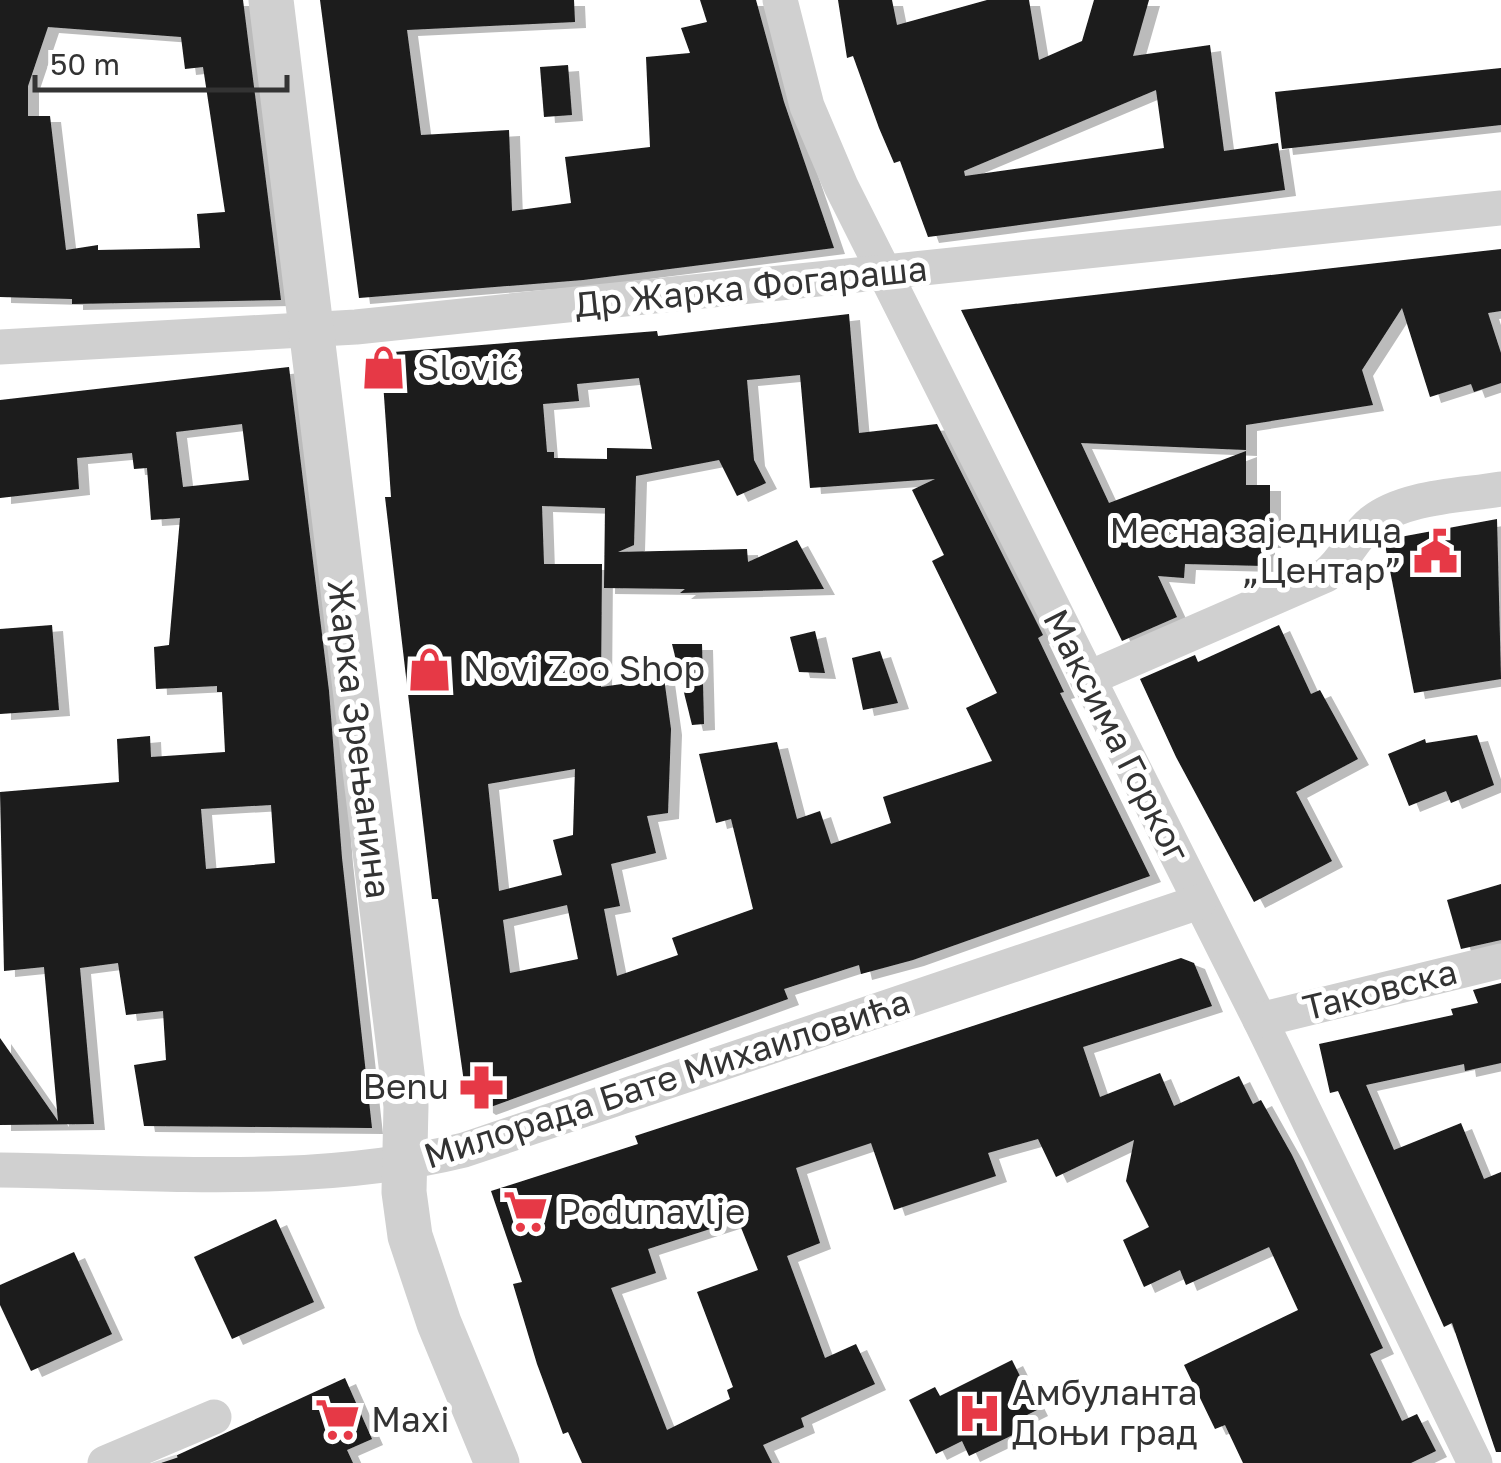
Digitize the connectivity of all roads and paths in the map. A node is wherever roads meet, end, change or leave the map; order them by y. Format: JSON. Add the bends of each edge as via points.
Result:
{"nodes":[{"id":1,"x":271,"y":0,"type":"edge"},
{"id":2,"x":780,"y":0,"type":"edge"},
{"id":3,"x":1501,"y":208,"type":"edge"},
{"id":4,"x":883,"y":273,"type":"junction"},
{"id":5,"x":310,"y":331,"type":"junction"},
{"id":6,"x":0,"y":347,"type":"edge"},
{"id":7,"x":1501,"y":490,"type":"edge"},
{"id":8,"x":1087,"y":679,"type":"junction"},
{"id":9,"x":1199,"y":902,"type":"junction"},
{"id":10,"x":1501,"y":961,"type":"edge"},
{"id":11,"x":1260,"y":1020,"type":"junction"},
{"id":12,"x":405,"y":1164,"type":"junction"},
{"id":13,"x":0,"y":1170,"type":"edge"},
{"id":14,"x":214,"y":1417,"type":"dead end"},
{"id":15,"x":105,"y":1463,"type":"edge"},
{"id":16,"x":497,"y":1463,"type":"edge"},
{"id":17,"x":1474,"y":1463,"type":"edge"}],
"edges":[{"from":1,"to":5,"type":"street","name":"Жарка Зрењанина"},
{"from":2,"to":4,"type":"street","name":"Максима Горког","via":[[808,106]]},
{"from":3,"to":4,"type":"street","name":"Др Жарка Фогараша"},
{"from":4,"to":5,"type":"street","name":"Др Жарка Фогараша"},
{"from":4,"to":8,"type":"street","name":"Максима Горког"},
{"from":5,"to":6,"type":"street","name":"Др Жарка Фогараша"},
{"from":5,"to":12,"type":"street","name":"Жарка Зрењанина","via":[[406,1106]]},
{"from":7,"to":8,"type":"street","via":[[1402,506],[1369,525],[1326,575]]},
{"from":8,"to":9,"type":"street","name":"Максима Горког"},
{"from":9,"to":11,"type":"street","name":"Максима Горког"},
{"from":9,"to":12,"type":"street","name":"Милорада Бате Михаиловића","via":[[464,1150]]},
{"from":10,"to":11,"type":"street","name":"Таковска"},
{"from":11,"to":17,"type":"street","name":"Максима Горког"},
{"from":12,"to":13,"type":"street","name":"Милорада Бате Михаиловића","via":[[330,1173]]},
{"from":12,"to":16,"type":"street","name":"Жарка Зрењанина","via":[[414,1254]]},
{"from":14,"to":15,"type":"street","via":[[156,1452]]}]}
